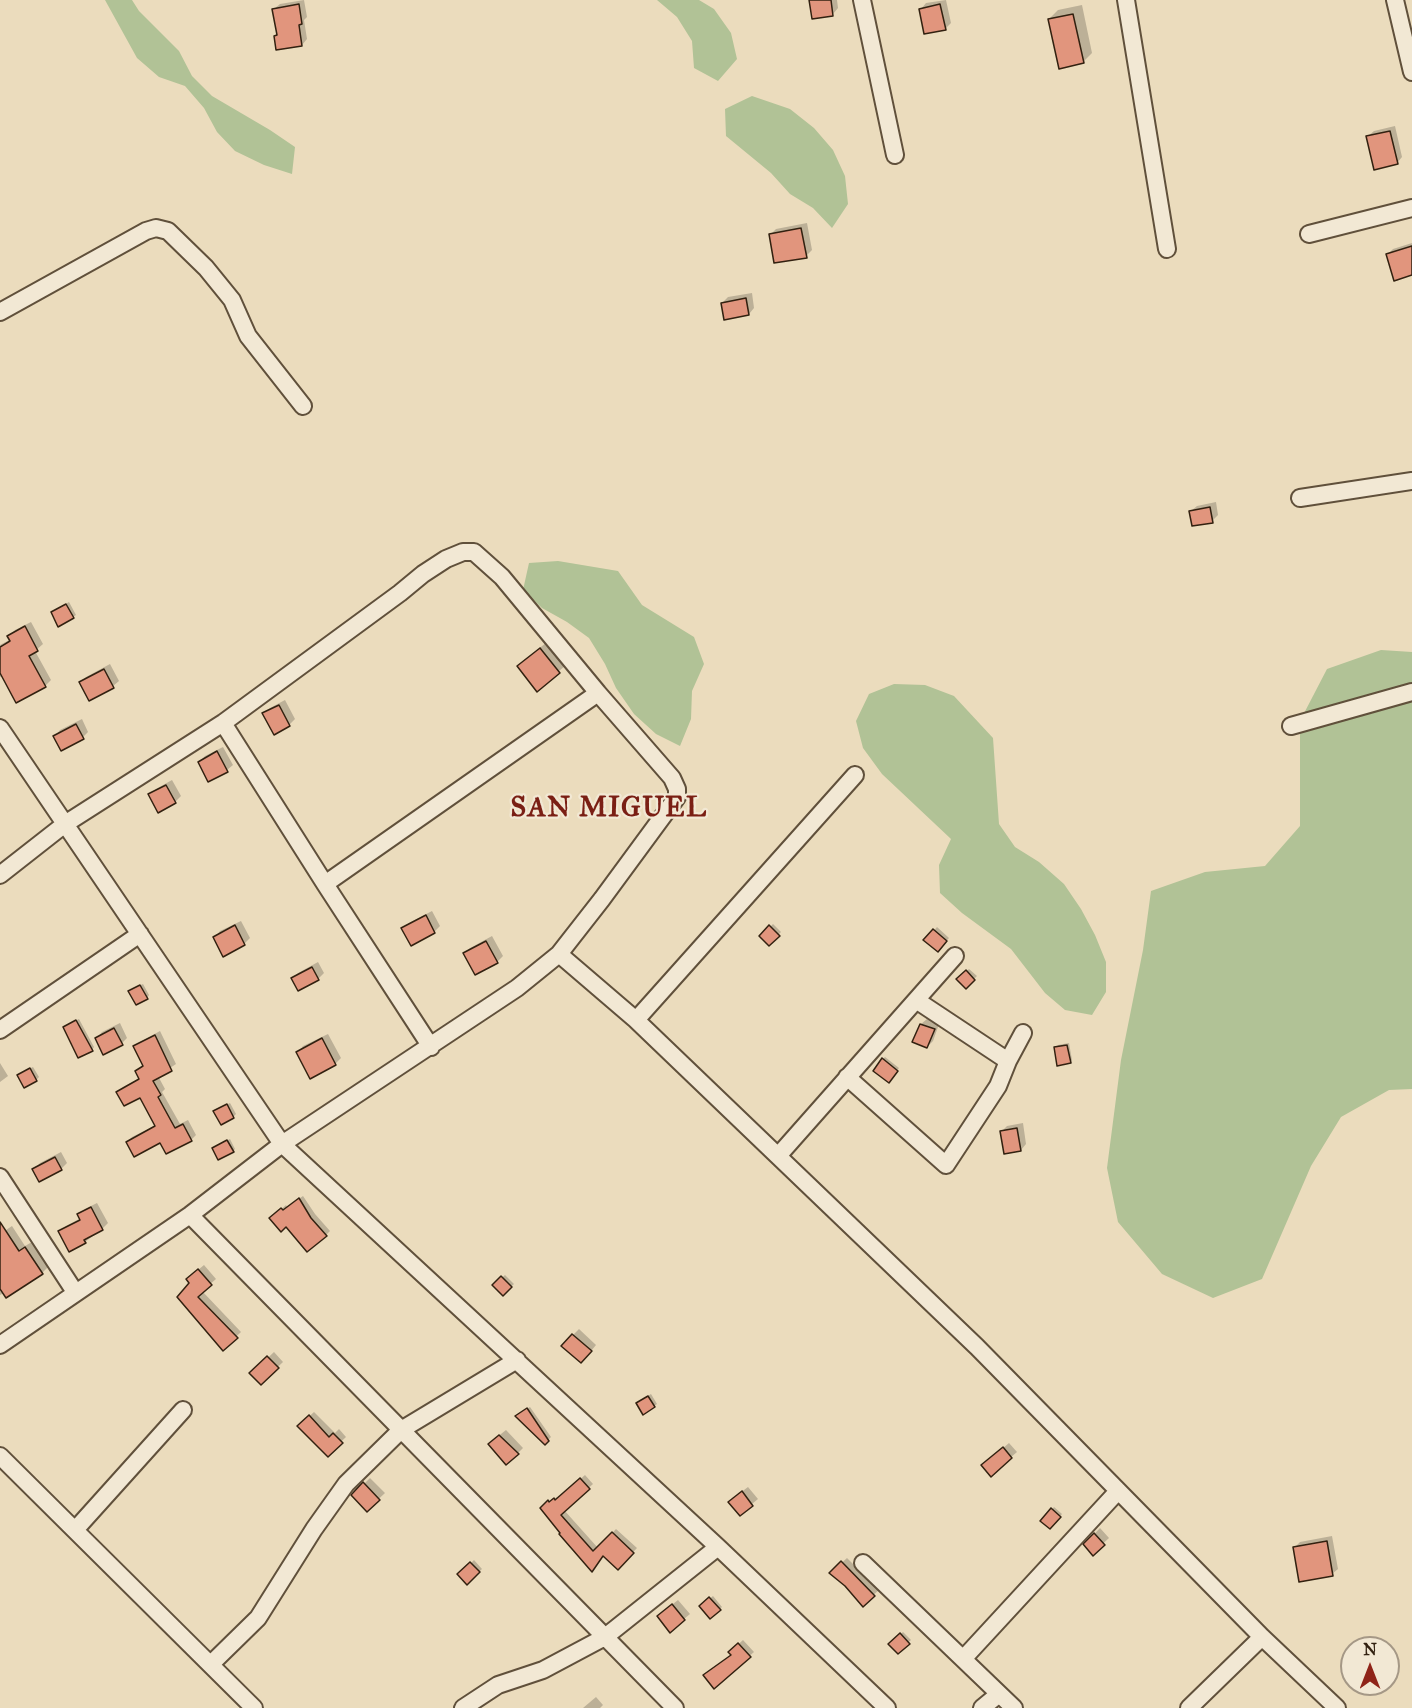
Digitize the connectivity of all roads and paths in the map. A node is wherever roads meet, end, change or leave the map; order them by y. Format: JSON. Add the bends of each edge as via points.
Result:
{"nodes":[{"id":1,"x":862,"y":0,"type":"edge"},
{"id":2,"x":1126,"y":0,"type":"edge"},
{"id":3,"x":1402,"y":9,"type":"edge"},
{"id":4,"x":1412,"y":72,"type":"edge"},
{"id":5,"x":895,"y":155,"type":"dead end"},
{"id":6,"x":1412,"y":208,"type":"edge"},
{"id":7,"x":1309,"y":234,"type":"dead end"},
{"id":8,"x":1167,"y":249,"type":"dead end"},
{"id":9,"x":0,"y":312,"type":"edge"},
{"id":10,"x":303,"y":406,"type":"dead end"},
{"id":11,"x":1412,"y":481,"type":"edge"},
{"id":12,"x":1300,"y":498,"type":"dead end"},
{"id":13,"x":1412,"y":692,"type":"edge"},
{"id":14,"x":598,"y":693,"type":"junction"},
{"id":15,"x":223,"y":723,"type":"junction"},
{"id":16,"x":1291,"y":726,"type":"dead end"},
{"id":17,"x":0,"y":728,"type":"edge"},
{"id":18,"x":855,"y":775,"type":"dead end"},
{"id":19,"x":65,"y":824,"type":"junction"},
{"id":20,"x":0,"y":875,"type":"edge"},
{"id":21,"x":325,"y":884,"type":"junction"},
{"id":22,"x":140,"y":934,"type":"junction"},
{"id":23,"x":559,"y":954,"type":"junction"},
{"id":24,"x":955,"y":956,"type":"dead end"},
{"id":25,"x":916,"y":1000,"type":"junction"},
{"id":26,"x":636,"y":1020,"type":"junction"},
{"id":27,"x":0,"y":1030,"type":"edge"},
{"id":28,"x":1023,"y":1033,"type":"dead end"},
{"id":29,"x":431,"y":1047,"type":"junction"},
{"id":30,"x":1008,"y":1061,"type":"junction"},
{"id":31,"x":847,"y":1077,"type":"junction"},
{"id":32,"x":282,"y":1144,"type":"junction"},
{"id":33,"x":778,"y":1156,"type":"junction"},
{"id":34,"x":0,"y":1178,"type":"edge"},
{"id":35,"x":190,"y":1215,"type":"junction"},
{"id":36,"x":75,"y":1292,"type":"junction"},
{"id":37,"x":0,"y":1345,"type":"edge"},
{"id":38,"x":517,"y":1360,"type":"junction"},
{"id":39,"x":183,"y":1410,"type":"dead end"},
{"id":40,"x":401,"y":1430,"type":"junction"},
{"id":41,"x":0,"y":1456,"type":"edge"},
{"id":42,"x":1118,"y":1491,"type":"junction"},
{"id":43,"x":75,"y":1530,"type":"junction"},
{"id":44,"x":718,"y":1547,"type":"junction"},
{"id":45,"x":863,"y":1563,"type":"dead end"},
{"id":46,"x":605,"y":1637,"type":"junction"},
{"id":47,"x":1262,"y":1637,"type":"junction"},
{"id":48,"x":963,"y":1659,"type":"junction"},
{"id":49,"x":211,"y":1664,"type":"junction"},
{"id":50,"x":999,"y":1694,"type":"junction"},
{"id":51,"x":254,"y":1708,"type":"edge"},
{"id":52,"x":464,"y":1708,"type":"edge"},
{"id":53,"x":675,"y":1708,"type":"edge"},
{"id":54,"x":887,"y":1708,"type":"edge"},
{"id":55,"x":982,"y":1708,"type":"edge"},
{"id":56,"x":1014,"y":1708,"type":"edge"},
{"id":57,"x":1189,"y":1708,"type":"edge"},
{"id":58,"x":1338,"y":1708,"type":"edge"}],
"edges":[{"from":1,"to":5,"type":"street"},
{"from":2,"to":8,"type":"street"},
{"from":3,"to":4,"type":"street"},
{"from":6,"to":7,"type":"street"},
{"from":9,"to":10,"type":"street","via":[[146,231],[168,231],[206,268],[231,300],[248,336]]},
{"from":11,"to":12,"type":"street"},
{"from":13,"to":16,"type":"street"},
{"from":14,"to":15,"type":"street","via":[[502,577],[474,552],[463,552],[423,574]]},
{"from":14,"to":21,"type":"street"},
{"from":14,"to":23,"type":"street","via":[[672,778],[677,797]]},
{"from":15,"to":19,"type":"street"},
{"from":15,"to":21,"type":"street"},
{"from":17,"to":19,"type":"street"},
{"from":18,"to":26,"type":"street"},
{"from":19,"to":20,"type":"street"},
{"from":19,"to":22,"type":"street"},
{"from":21,"to":29,"type":"street"},
{"from":22,"to":27,"type":"street"},
{"from":22,"to":32,"type":"street"},
{"from":23,"to":26,"type":"street"},
{"from":23,"to":29,"type":"street"},
{"from":24,"to":25,"type":"street"},
{"from":25,"to":30,"type":"street"},
{"from":25,"to":31,"type":"street"},
{"from":26,"to":33,"type":"street"},
{"from":28,"to":30,"type":"street"},
{"from":29,"to":32,"type":"street"},
{"from":30,"to":31,"type":"street","via":[[998,1086],[946,1166]]},
{"from":31,"to":33,"type":"street"},
{"from":32,"to":35,"type":"street"},
{"from":32,"to":38,"type":"street"},
{"from":33,"to":42,"type":"street","via":[[978,1347]]},
{"from":34,"to":36,"type":"street"},
{"from":35,"to":36,"type":"street"},
{"from":35,"to":40,"type":"street"},
{"from":36,"to":37,"type":"street"},
{"from":38,"to":40,"type":"street"},
{"from":38,"to":44,"type":"street"},
{"from":39,"to":43,"type":"street"},
{"from":40,"to":46,"type":"street"},
{"from":40,"to":49,"type":"street","via":[[346,1484],[258,1618]]},
{"from":41,"to":43,"type":"street"},
{"from":42,"to":47,"type":"street"},
{"from":42,"to":48,"type":"street"},
{"from":43,"to":49,"type":"street"},
{"from":44,"to":46,"type":"street"},
{"from":44,"to":54,"type":"street"},
{"from":45,"to":48,"type":"street"},
{"from":46,"to":52,"type":"street","via":[[543,1670],[498,1685]]},
{"from":46,"to":53,"type":"street"},
{"from":47,"to":57,"type":"street"},
{"from":47,"to":58,"type":"street"},
{"from":48,"to":50,"type":"street"},
{"from":49,"to":51,"type":"street"},
{"from":50,"to":55,"type":"street"},
{"from":50,"to":56,"type":"street"}]}
